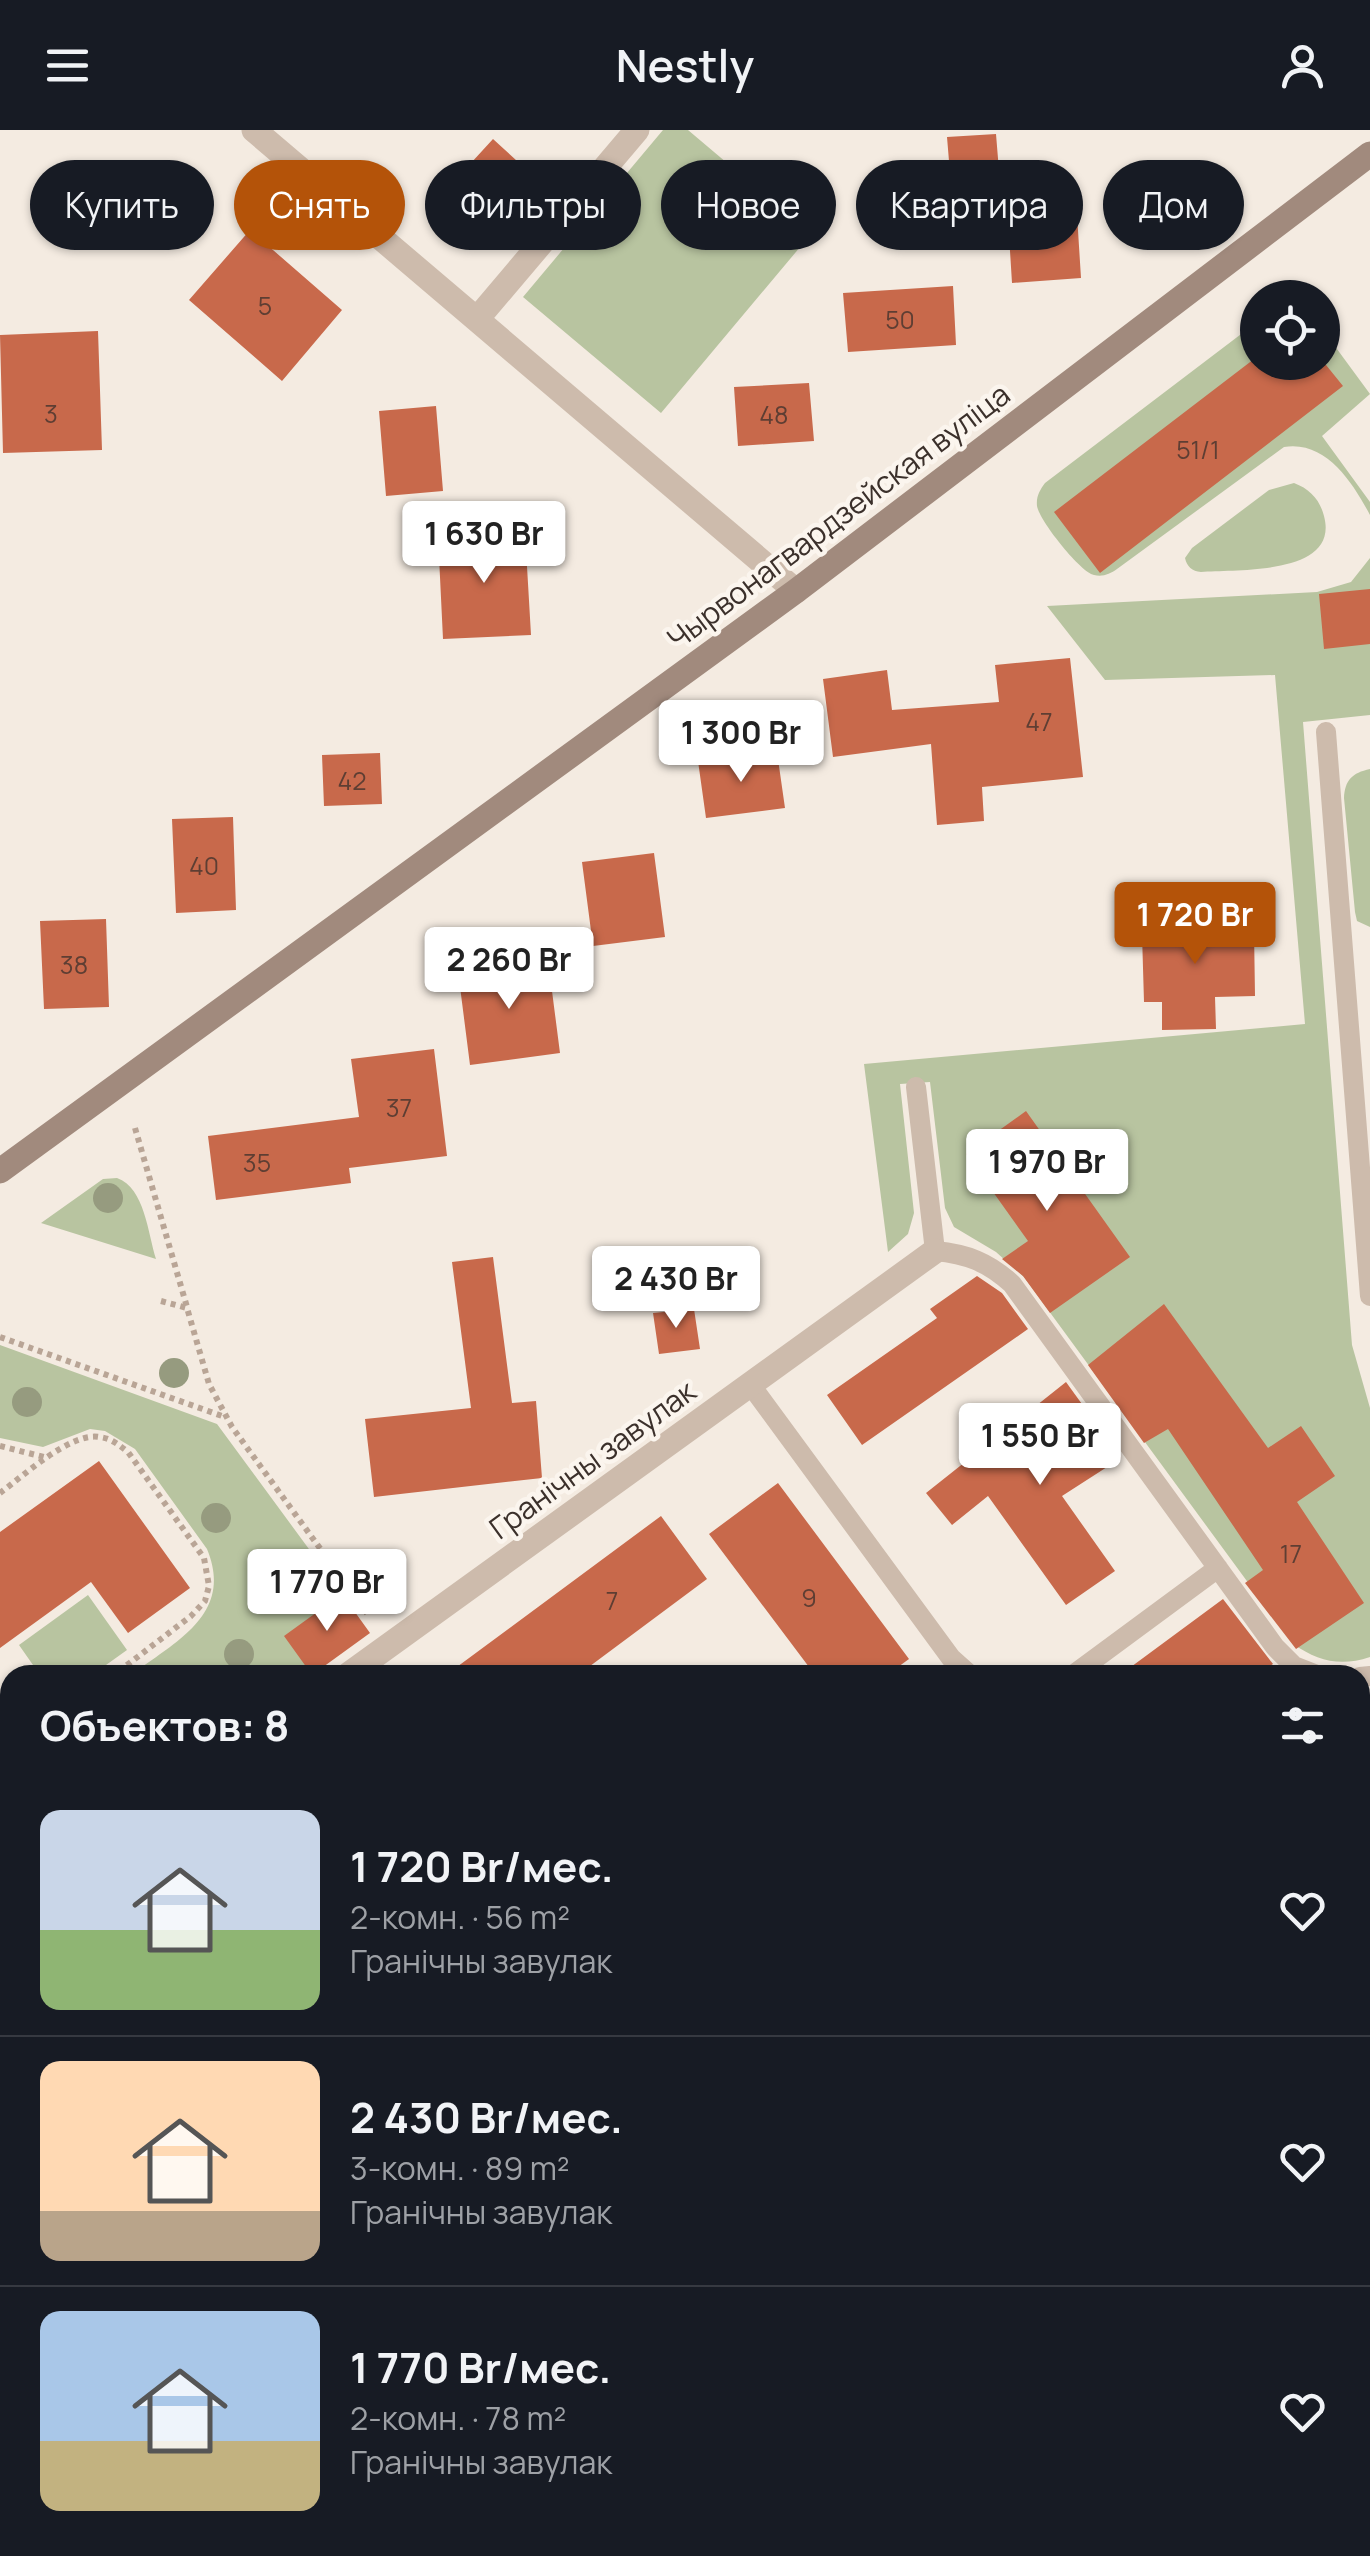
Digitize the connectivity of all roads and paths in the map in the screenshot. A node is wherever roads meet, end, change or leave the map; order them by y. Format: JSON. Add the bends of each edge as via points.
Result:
{"nodes":[{"id":1,"x":254,"y":130,"type":"edge"},
{"id":2,"x":637,"y":130,"type":"edge"},
{"id":3,"x":1370,"y":154,"type":"edge"},
{"id":4,"x":477,"y":319,"type":"junction"},
{"id":5,"x":796,"y":591,"type":"junction"},
{"id":6,"x":1326,"y":732,"type":"dead end"},
{"id":7,"x":916,"y":1086,"type":"dead end"},
{"id":8,"x":135,"y":1128,"type":"dead end"},
{"id":9,"x":0,"y":1170,"type":"edge"},
{"id":10,"x":935,"y":1251,"type":"junction"},
{"id":11,"x":1370,"y":1296,"type":"edge"},
{"id":12,"x":161,"y":1301,"type":"dead end"},
{"id":13,"x":187,"y":1308,"type":"junction"},
{"id":14,"x":0,"y":1337,"type":"edge"},
{"id":15,"x":750,"y":1384,"type":"junction"},
{"id":16,"x":226,"y":1418,"type":"junction"},
{"id":17,"x":0,"y":1446,"type":"edge"},
{"id":18,"x":49,"y":1458,"type":"junction"},
{"id":19,"x":0,"y":1493,"type":"edge"},
{"id":20,"x":1218,"y":1568,"type":"junction"},
{"id":21,"x":390,"y":1645,"type":"junction"},
{"id":22,"x":127,"y":1665,"type":"edge"},
{"id":23,"x":362,"y":1665,"type":"edge"},
{"id":24,"x":959,"y":1665,"type":"edge"},
{"id":25,"x":1087,"y":1665,"type":"edge"},
{"id":26,"x":1293,"y":1665,"type":"edge"}],
"edges":[{"from":1,"to":4,"type":"street"},
{"from":2,"to":4,"type":"street"},
{"from":3,"to":5,"type":"main road","name":"Чырвонагвардзейская вуліца"},
{"from":4,"to":5,"type":"street"},
{"from":5,"to":9,"type":"main road","name":"Чырвонагвардзейская вуліца"},
{"from":6,"to":11,"type":"lane"},
{"from":7,"to":10,"type":"lane"},
{"from":8,"to":13,"type":"path"},
{"from":10,"to":15,"type":"street","name":"Гранічны завулак"},
{"from":10,"to":20,"type":"lane","via":[[978,1259],[1012,1284]]},
{"from":12,"to":13,"type":"path"},
{"from":13,"to":16,"type":"path"},
{"from":14,"to":16,"type":"path"},
{"from":15,"to":21,"type":"street","name":"Гранічны завулак"},
{"from":15,"to":24,"type":"lane"},
{"from":16,"to":21,"type":"path"},
{"from":17,"to":18,"type":"path"},
{"from":18,"to":19,"type":"path"},
{"from":18,"to":22,"type":"path","via":[[82,1438],[116,1442],[204,1558],[210,1586],[205,1601]]},
{"from":20,"to":25,"type":"lane"},
{"from":20,"to":26,"type":"lane"},
{"from":21,"to":23,"type":"street","name":"Гранічны завулак"}]}
